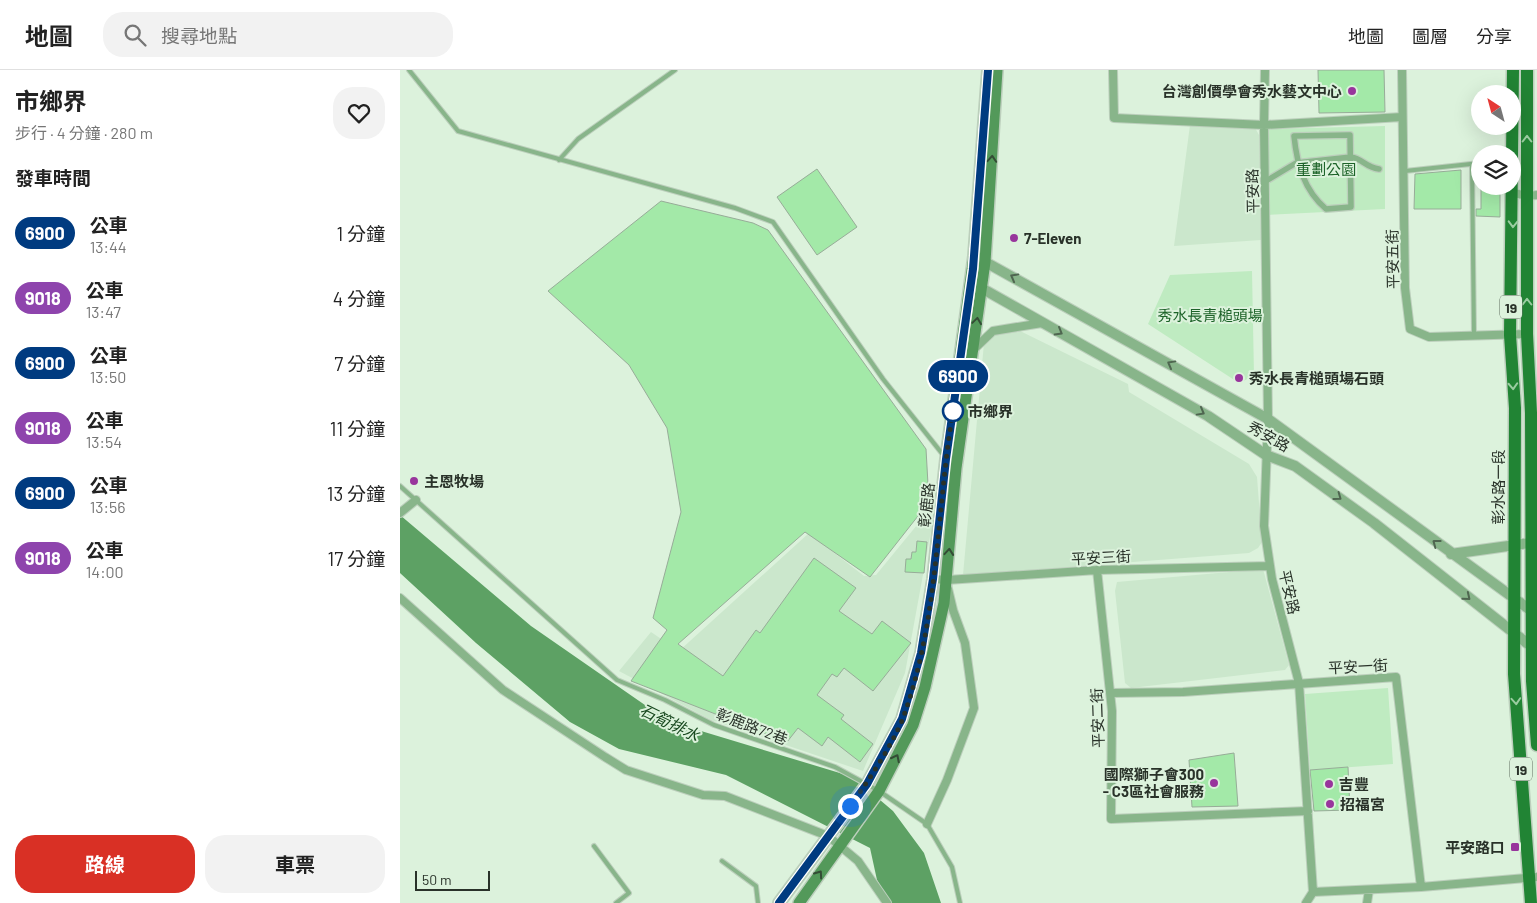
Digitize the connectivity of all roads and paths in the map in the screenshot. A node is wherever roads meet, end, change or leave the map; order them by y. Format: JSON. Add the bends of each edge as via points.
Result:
{"nodes":[{"id":1,"x":409,"y":70,"type":"edge"},
{"id":2,"x":675,"y":70,"type":"edge"},
{"id":3,"x":988,"y":70,"type":"edge"},
{"id":4,"x":998,"y":70,"type":"edge"},
{"id":5,"x":1113,"y":70,"type":"edge"},
{"id":6,"x":1265,"y":70,"type":"edge"},
{"id":7,"x":1402,"y":70,"type":"edge"},
{"id":8,"x":1513,"y":70,"type":"edge"},
{"id":9,"x":1527,"y":70,"type":"edge"},
{"id":10,"x":1402,"y":117,"type":"junction"},
{"id":11,"x":1264,"y":125,"type":"junction"},
{"id":12,"x":1513,"y":145,"type":"edge"},
{"id":13,"x":1351,"y":157,"type":"junction"},
{"id":14,"x":559,"y":160,"type":"junction"},
{"id":15,"x":1296,"y":162,"type":"junction"},
{"id":16,"x":1471,"y":164,"type":"edge"},
{"id":17,"x":1380,"y":169,"type":"dead end"},
{"id":18,"x":1405,"y":171,"type":"junction"},
{"id":19,"x":1266,"y":181,"type":"junction"},
{"id":20,"x":1472,"y":195,"type":"edge"},
{"id":21,"x":1514,"y":195,"type":"edge"},
{"id":22,"x":1532,"y":195,"type":"edge"},
{"id":23,"x":974,"y":256,"type":"junction"},
{"id":24,"x":985,"y":262,"type":"junction"},
{"id":25,"x":976,"y":285,"type":"junction"},
{"id":26,"x":1042,"y":323,"type":"junction"},
{"id":27,"x":1527,"y":334,"type":"junction"},
{"id":28,"x":1510,"y":335,"type":"junction"},
{"id":29,"x":1474,"y":337,"type":"junction"},
{"id":30,"x":972,"y":351,"type":"junction"},
{"id":31,"x":1268,"y":419,"type":"junction"},
{"id":32,"x":1266,"y":455,"type":"junction"},
{"id":33,"x":1534,"y":457,"type":"edge"},
{"id":34,"x":946,"y":459,"type":"junction"},
{"id":35,"x":956,"y":468,"type":"junction"},
{"id":36,"x":400,"y":486,"type":"edge"},
{"id":37,"x":416,"y":500,"type":"junction"},
{"id":38,"x":400,"y":513,"type":"edge"},
{"id":39,"x":1534,"y":542,"type":"edge"},
{"id":40,"x":1514,"y":544,"type":"junction"},
{"id":41,"x":1451,"y":554,"type":"junction"},
{"id":42,"x":1270,"y":566,"type":"junction"},
{"id":43,"x":1097,"y":570,"type":"junction"},
{"id":44,"x":933,"y":579,"type":"junction"},
{"id":45,"x":947,"y":580,"type":"junction"},
{"id":46,"x":400,"y":598,"type":"edge"},
{"id":47,"x":1515,"y":599,"type":"junction"},
{"id":48,"x":1533,"y":612,"type":"junction"},
{"id":49,"x":1515,"y":635,"type":"junction"},
{"id":50,"x":1532,"y":648,"type":"junction"},
{"id":51,"x":1514,"y":674,"type":"junction"},
{"id":52,"x":1299,"y":682,"type":"junction"},
{"id":53,"x":1532,"y":682,"type":"junction"},
{"id":54,"x":1111,"y":693,"type":"junction"},
{"id":55,"x":1537,"y":694,"type":"edge"},
{"id":56,"x":1537,"y":745,"type":"edge"},
{"id":57,"x":864,"y":788,"type":"junction"},
{"id":58,"x":879,"y":791,"type":"junction"},
{"id":59,"x":1308,"y":811,"type":"junction"},
{"id":60,"x":926,"y":824,"type":"junction"},
{"id":61,"x":829,"y":834,"type":"junction"},
{"id":62,"x":841,"y":842,"type":"junction"},
{"id":63,"x":594,"y":846,"type":"dead end"},
{"id":64,"x":722,"y":861,"type":"dead end"},
{"id":65,"x":1533,"y":878,"type":"edge"},
{"id":66,"x":1421,"y":887,"type":"junction"},
{"id":67,"x":1369,"y":890,"type":"junction"},
{"id":68,"x":1313,"y":892,"type":"junction"},
{"id":69,"x":616,"y":903,"type":"edge"},
{"id":70,"x":758,"y":903,"type":"edge"},
{"id":71,"x":779,"y":903,"type":"edge"},
{"id":72,"x":799,"y":903,"type":"edge"},
{"id":73,"x":887,"y":903,"type":"edge"},
{"id":74,"x":960,"y":903,"type":"edge"},
{"id":75,"x":1306,"y":903,"type":"edge"},
{"id":76,"x":1367,"y":903,"type":"edge"},
{"id":77,"x":1532,"y":903,"type":"edge"}],
"edges":[{"from":1,"to":14,"type":"lane","via":[[458,132]]},
{"from":2,"to":14,"type":"lane","via":[[578,139]]},
{"from":3,"to":23,"type":"main road","name":"彰鹿路"},
{"from":24,"to":4,"type":"main road","name":"彰鹿路","one_way":true},
{"from":5,"to":11,"type":"street","via":[[1114,118]]},
{"from":6,"to":11,"type":"street","name":"平安路"},
{"from":7,"to":10,"type":"street","name":"平安五街"},
{"from":8,"to":12,"type":"main road","name":"彰水路一段","number":"19"},
{"from":22,"to":9,"type":"main road","number":"19","one_way":true},
{"from":10,"to":11,"type":"street"},
{"from":10,"to":18,"type":"street","name":"平安五街"},
{"from":11,"to":19,"type":"street","name":"平安路"},
{"from":13,"to":15,"type":"street"},
{"from":13,"to":15,"type":"street","via":[[1350,135],[1294,136]]},
{"from":13,"to":15,"type":"street","via":[[1351,208],[1326,209],[1313,197]]},
{"from":13,"to":17,"type":"street","via":[[1358,158],[1368,168]]},
{"from":14,"to":34,"type":"lane","via":[[735,208],[773,222],[883,379]]},
{"from":15,"to":19,"type":"street"},
{"from":16,"to":18,"type":"lane"},
{"from":18,"to":29,"type":"street","name":"平安五街","via":[[1406,288],[1410,329],[1429,337]]},
{"from":19,"to":31,"type":"street","name":"平安路"},
{"from":20,"to":29,"type":"lane"},
{"from":21,"to":28,"type":"main road","name":"彰水路一段","number":"19","one_way":true},
{"from":27,"to":22,"type":"main road","number":"19","one_way":true},
{"from":23,"to":24,"type":"street","name":"秀安路"},
{"from":23,"to":25,"type":"main road","name":"彰鹿路"},
{"from":24,"to":25,"type":"main road","name":"彰鹿路"},
{"from":31,"to":24,"type":"street","name":"秀安路","one_way":true},
{"from":25,"to":26,"type":"street","name":"秀安路"},
{"from":30,"to":25,"type":"main road","name":"彰鹿路","one_way":true},
{"from":25,"to":34,"type":"main road","name":"彰鹿路"},
{"from":26,"to":30,"type":"street","via":[[993,331]]},
{"from":26,"to":32,"type":"street","name":"秀安路","one_way":true,"via":[[1208,416]]},
{"from":27,"to":28,"type":"street","name":"平安五街"},
{"from":27,"to":33,"type":"main road","number":"19"},
{"from":28,"to":29,"type":"street","name":"平安五街"},
{"from":28,"to":40,"type":"main road","name":"彰水路一段","number":"19","one_way":true,"via":[[1515,408]]},
{"from":30,"to":35,"type":"main road","name":"彰鹿路"},
{"from":31,"to":32,"type":"street","name":"平安路"},
{"from":41,"to":31,"type":"street","name":"秀安路","one_way":true},
{"from":32,"to":42,"type":"street","name":"平安路","via":[[1264,526]]},
{"from":32,"to":49,"type":"street","name":"秀安路","one_way":true,"via":[[1295,466],[1366,517]]},
{"from":33,"to":39,"type":"main road","number":"19"},
{"from":34,"to":35,"type":"lane"},
{"from":34,"to":44,"type":"main road","name":"彰鹿路"},
{"from":45,"to":35,"type":"main road","name":"彰鹿路","one_way":true},
{"from":36,"to":37,"type":"lane","name":"彰鹿路72巷"},
{"from":37,"to":38,"type":"street"},
{"from":37,"to":57,"type":"lane","name":"彰鹿路72巷","via":[[617,680],[714,725],[835,767]]},
{"from":39,"to":40,"type":"street"},
{"from":39,"to":48,"type":"main road","number":"19"},
{"from":40,"to":41,"type":"street"},
{"from":40,"to":47,"type":"main road","name":"彰水路一段","number":"19"},
{"from":41,"to":47,"type":"street","name":"秀安路"},
{"from":42,"to":43,"type":"street","name":"平安三街"},
{"from":42,"to":52,"type":"street","name":"平安路"},
{"from":43,"to":45,"type":"street","name":"平安三街"},
{"from":43,"to":54,"type":"street","name":"平安二街"},
{"from":44,"to":45,"type":"street","name":"平安三街"},
{"from":44,"to":57,"type":"main road","name":"彰鹿路","via":[[921,653],[902,719]]},
{"from":58,"to":45,"type":"main road","name":"彰鹿路","one_way":true,"via":[[913,725],[926,687]]},
{"from":45,"to":60,"type":"street","via":[[965,643],[974,708],[947,780]]},
{"from":46,"to":61,"type":"street","via":[[503,690],[626,770],[703,794],[725,796]]},
{"from":47,"to":48,"type":"street","name":"秀安路"},
{"from":47,"to":49,"type":"main road","name":"彰水路一段","number":"19"},
{"from":48,"to":50,"type":"main road","number":"19"},
{"from":49,"to":50,"type":"street","name":"秀安路"},
{"from":49,"to":51,"type":"main road","name":"彰水路一段","number":"19"},
{"from":50,"to":53,"type":"main road","number":"19"},
{"from":51,"to":53,"type":"street"},
{"from":51,"to":65,"type":"main road","name":"彰水路一段","number":"19","one_way":true},
{"from":52,"to":54,"type":"street","name":"平安一街","via":[[1183,692]]},
{"from":52,"to":59,"type":"street","name":"平安路"},
{"from":52,"to":66,"type":"street","name":"平安一街","via":[[1396,677]]},
{"from":53,"to":55,"type":"street"},
{"from":53,"to":56,"type":"main road","number":"19"},
{"from":54,"to":59,"type":"street","name":"平安二街","via":[[1111,819]]},
{"from":57,"to":58,"type":"lane","name":"彰鹿路72巷"},
{"from":57,"to":61,"type":"main road","name":"彰鹿路"},
{"from":58,"to":60,"type":"lane","name":"彰鹿路72巷"},
{"from":58,"to":62,"type":"main road","name":"彰鹿路"},
{"from":59,"to":68,"type":"street","name":"平安路"},
{"from":60,"to":74,"type":"lane","via":[[952,867]]},
{"from":61,"to":62,"type":"street"},
{"from":61,"to":71,"type":"main road","name":"彰鹿路"},
{"from":72,"to":62,"type":"main road","name":"彰鹿路","one_way":true},
{"from":62,"to":73,"type":"street"},
{"from":63,"to":69,"type":"lane","via":[[629,893]]},
{"from":64,"to":70,"type":"lane","via":[[756,886]]},
{"from":65,"to":66,"type":"street"},
{"from":65,"to":77,"type":"main road","name":"彰水路一段","number":"19"},
{"from":66,"to":67,"type":"street"},
{"from":67,"to":68,"type":"street"},
{"from":67,"to":76,"type":"street"},
{"from":68,"to":75,"type":"street"}]}
